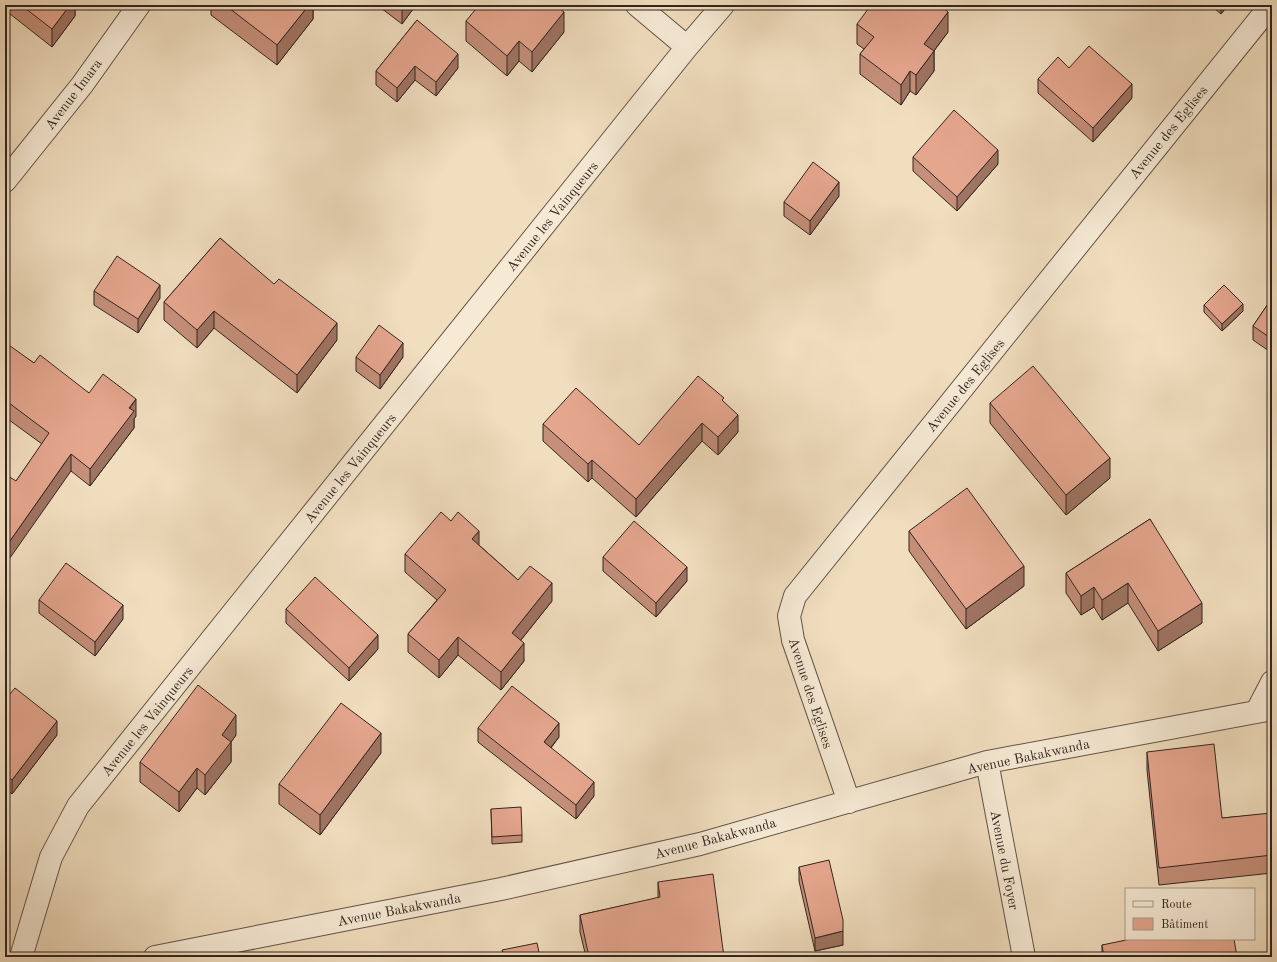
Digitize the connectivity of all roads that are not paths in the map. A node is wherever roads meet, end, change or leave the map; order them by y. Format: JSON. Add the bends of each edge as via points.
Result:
{"nodes":[{"id":1,"x":139,"y":5,"type":"edge"},
{"id":2,"x":637,"y":5,"type":"edge"},
{"id":3,"x":723,"y":5,"type":"edge"},
{"id":4,"x":1271,"y":5,"type":"edge"},
{"id":5,"x":687,"y":47,"type":"junction"},
{"id":6,"x":5,"y":181,"type":"edge"},
{"id":7,"x":1272,"y":682,"type":"edge"},
{"id":8,"x":1264,"y":710,"type":"edge"},
{"id":9,"x":987,"y":762,"type":"junction"},
{"id":10,"x":849,"y":802,"type":"junction"},
{"id":11,"x":21,"y":957,"type":"edge"},
{"id":12,"x":155,"y":957,"type":"edge"},
{"id":13,"x":1024,"y":957,"type":"edge"}],
"edges":[{"from":1,"to":6,"type":"street","name":"Avenue Imara","via":[[82,85]]},
{"from":2,"to":5,"type":"street"},
{"from":3,"to":5,"type":"street","name":"Avenue les Vainqueurs"},
{"from":4,"to":10,"type":"street","name":"Avenue des Eglises","via":[[795,596],[789,616],[793,640]]},
{"from":5,"to":11,"type":"street","name":"Avenue les Vainqueurs","via":[[78,806],[51,857]]},
{"from":7,"to":8,"type":"street"},
{"from":8,"to":9,"type":"street","name":"Avenue Bakakwanda"},
{"from":9,"to":10,"type":"street","name":"Avenue Bakakwanda"},
{"from":9,"to":13,"type":"street","name":"Avenue du Foyer"},
{"from":10,"to":12,"type":"street","name":"Avenue Bakakwanda","via":[[700,844],[501,889]]}]}
